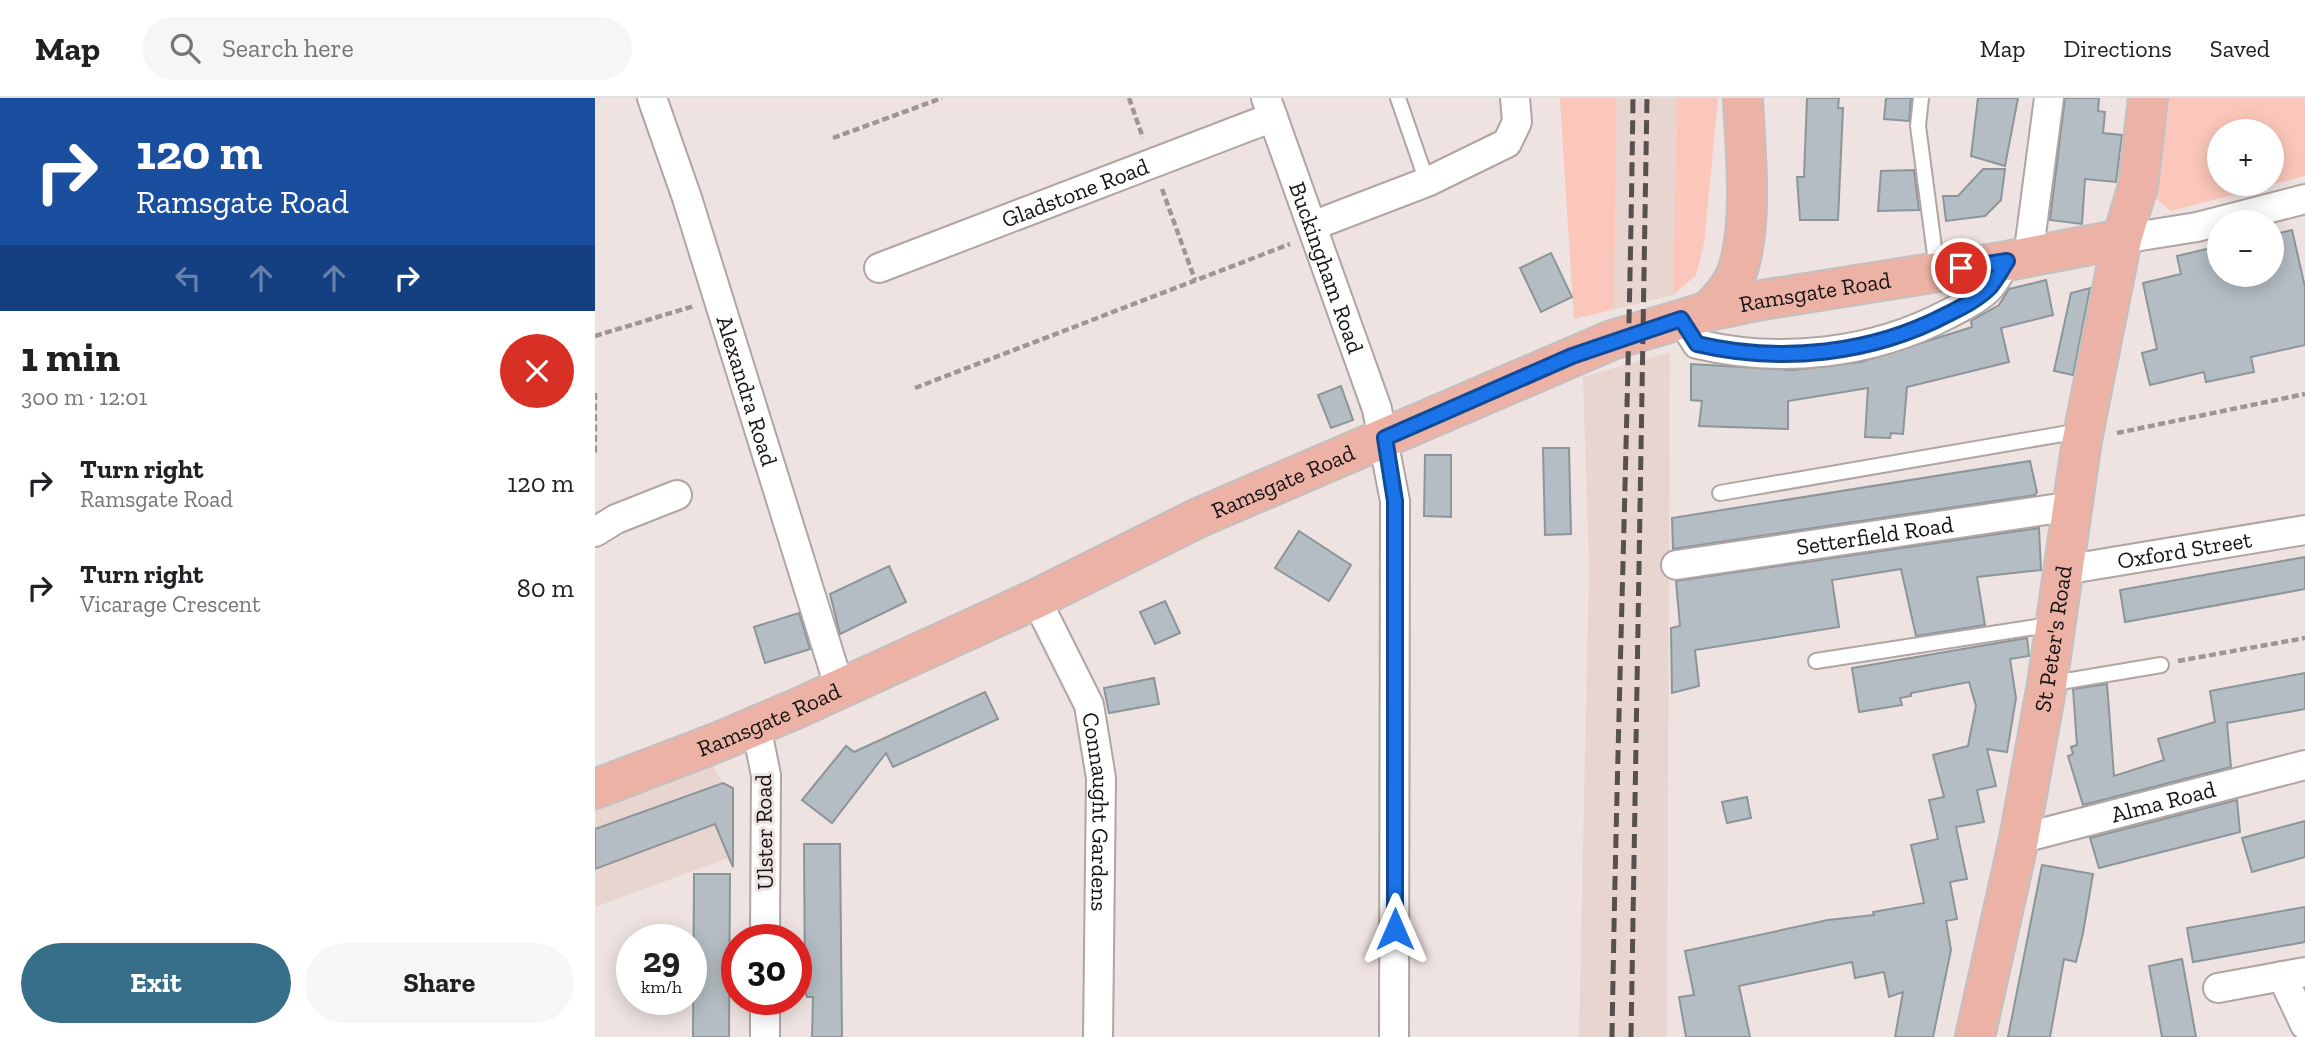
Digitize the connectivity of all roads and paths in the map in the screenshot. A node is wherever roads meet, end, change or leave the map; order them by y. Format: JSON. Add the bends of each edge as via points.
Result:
{"nodes":[{"id":1,"x":652,"y":98,"type":"edge"},
{"id":2,"x":942,"y":98,"type":"edge"},
{"id":3,"x":1398,"y":98,"type":"edge"},
{"id":4,"x":1515,"y":98,"type":"edge"},
{"id":5,"x":1743,"y":98,"type":"edge"},
{"id":6,"x":1921,"y":98,"type":"edge"},
{"id":7,"x":2049,"y":98,"type":"edge"},
{"id":8,"x":2148,"y":98,"type":"edge"},
{"id":9,"x":1269,"y":107,"type":"edge"},
{"id":10,"x":833,"y":138,"type":"dead end"},
{"id":11,"x":1427,"y":182,"type":"junction"},
{"id":12,"x":2305,"y":199,"type":"edge"},
{"id":13,"x":1313,"y":230,"type":"junction"},
{"id":14,"x":2122,"y":239,"type":"junction"},
{"id":15,"x":2018,"y":259,"type":"junction"},
{"id":16,"x":1739,"y":267,"type":"junction"},
{"id":17,"x":879,"y":268,"type":"dead end"},
{"id":18,"x":1937,"y":272,"type":"junction"},
{"id":19,"x":1789,"y":295,"type":"junction"},
{"id":20,"x":718,"y":299,"type":"junction"},
{"id":21,"x":1695,"y":315,"type":"junction"},
{"id":22,"x":595,"y":336,"type":"edge"},
{"id":23,"x":915,"y":388,"type":"dead end"},
{"id":24,"x":595,"y":393,"type":"edge"},
{"id":25,"x":2305,"y":394,"type":"edge"},
{"id":26,"x":2083,"y":435,"type":"junction"},
{"id":27,"x":1385,"y":438,"type":"junction"},
{"id":28,"x":595,"y":453,"type":"edge"},
{"id":29,"x":1720,"y":493,"type":"dead end"},
{"id":30,"x":677,"y":495,"type":"dead end"},
{"id":31,"x":2073,"y":506,"type":"junction"},
{"id":32,"x":2305,"y":530,"type":"edge"},
{"id":33,"x":595,"y":532,"type":"edge"},
{"id":34,"x":1676,"y":565,"type":"dead end"},
{"id":35,"x":2064,"y":570,"type":"junction"},
{"id":36,"x":1036,"y":599,"type":"junction"},
{"id":37,"x":2056,"y":624,"type":"junction"},
{"id":38,"x":2305,"y":639,"type":"edge"},
{"id":39,"x":1816,"y":661,"type":"dead end"},
{"id":40,"x":2161,"y":664,"type":"joint"},
{"id":41,"x":2047,"y":684,"type":"junction"},
{"id":42,"x":839,"y":687,"type":"junction"},
{"id":43,"x":756,"y":726,"type":"junction"},
{"id":44,"x":2305,"y":765,"type":"edge"},
{"id":45,"x":595,"y":789,"type":"edge"},
{"id":46,"x":2019,"y":839,"type":"junction"},
{"id":47,"x":765,"y":924,"type":"edge"},
{"id":48,"x":2293,"y":974,"type":"edge"},
{"id":49,"x":2218,"y":988,"type":"dead end"},
{"id":50,"x":765,"y":1015,"type":"edge"},
{"id":51,"x":2305,"y":1025,"type":"edge"},
{"id":52,"x":765,"y":1037,"type":"edge"},
{"id":53,"x":1098,"y":1037,"type":"edge"},
{"id":54,"x":1394,"y":1037,"type":"edge"},
{"id":55,"x":1975,"y":1037,"type":"edge"}],
"edges":[{"from":1,"to":20,"type":"street","name":"Alexandra Road"},
{"from":2,"to":10,"type":"path"},
{"from":3,"to":11,"type":"lane"},
{"from":4,"to":11,"type":"street","via":[[1517,122],[1507,143]]},
{"from":5,"to":16,"type":"main road","via":[[1746,176]]},
{"from":6,"to":18,"type":"lane","via":[[1919,126]]},
{"from":7,"to":15,"type":"street"},
{"from":8,"to":14,"type":"main road","name":"St Peter's Road","via":[[2138,186]]},
{"from":9,"to":13,"type":"street","name":"Buckingham Road"},
{"from":9,"to":17,"type":"street","name":"Gladstone Road"},
{"from":11,"to":13,"type":"street"},
{"from":12,"to":14,"type":"street","via":[[2197,227]]},
{"from":13,"to":23,"type":"path"},
{"from":13,"to":27,"type":"street","name":"Buckingham Road"},
{"from":14,"to":15,"type":"main road","name":"Ramsgate Road"},
{"from":14,"to":26,"type":"main road","name":"St Peter's Road"},
{"from":15,"to":18,"type":"main road","name":"Ramsgate Road"},
{"from":15,"to":21,"type":"street","via":[[1968,304],[1919,329],[1890,340],[1835,350],[1790,355],[1732,353],[1697,344]]},
{"from":16,"to":19,"type":"main road"},
{"from":16,"to":21,"type":"main road","via":[[1728,290]]},
{"from":18,"to":19,"type":"main road","name":"Ramsgate Road"},
{"from":19,"to":21,"type":"main road","name":"Ramsgate Road"},
{"from":20,"to":22,"type":"path"},
{"from":20,"to":42,"type":"street","name":"Alexandra Road"},
{"from":21,"to":27,"type":"main road","name":"Ramsgate Road","via":[[1572,356]]},
{"from":24,"to":28,"type":"path"},
{"from":25,"to":26,"type":"path"},
{"from":26,"to":29,"type":"lane"},
{"from":26,"to":31,"type":"main road","name":"St Peter's Road"},
{"from":27,"to":36,"type":"main road","name":"Ramsgate Road","via":[[1198,518]]},
{"from":27,"to":54,"type":"street","name":"Buckingham Road","via":[[1395,501]]},
{"from":30,"to":33,"type":"street"},
{"from":31,"to":34,"type":"street","name":"Setterfield Road"},
{"from":31,"to":35,"type":"main road","name":"St Peter's Road"},
{"from":32,"to":35,"type":"street","name":"Oxford Street"},
{"from":35,"to":37,"type":"main road","name":"St Peter's Road"},
{"from":36,"to":42,"type":"main road","name":"Ramsgate Road"},
{"from":36,"to":53,"type":"street","name":"Connaught Gardens","via":[[1089,705],[1101,778]]},
{"from":37,"to":39,"type":"lane"},
{"from":37,"to":41,"type":"main road","name":"St Peter's Road"},
{"from":38,"to":40,"type":"path"},
{"from":40,"to":41,"type":"lane"},
{"from":41,"to":46,"type":"main road","name":"St Peter's Road"},
{"from":42,"to":43,"type":"main road","name":"Ramsgate Road"},
{"from":43,"to":45,"type":"main road","name":"Ramsgate Road"},
{"from":43,"to":47,"type":"street","name":"Ulster Road","via":[[766,775]]},
{"from":44,"to":46,"type":"street","name":"Alma Road"},
{"from":46,"to":55,"type":"main road","name":"St Peter's Road"},
{"from":48,"to":49,"type":"street"},
{"from":48,"to":51,"type":"street"},
{"from":50,"to":52,"type":"street"}]}
